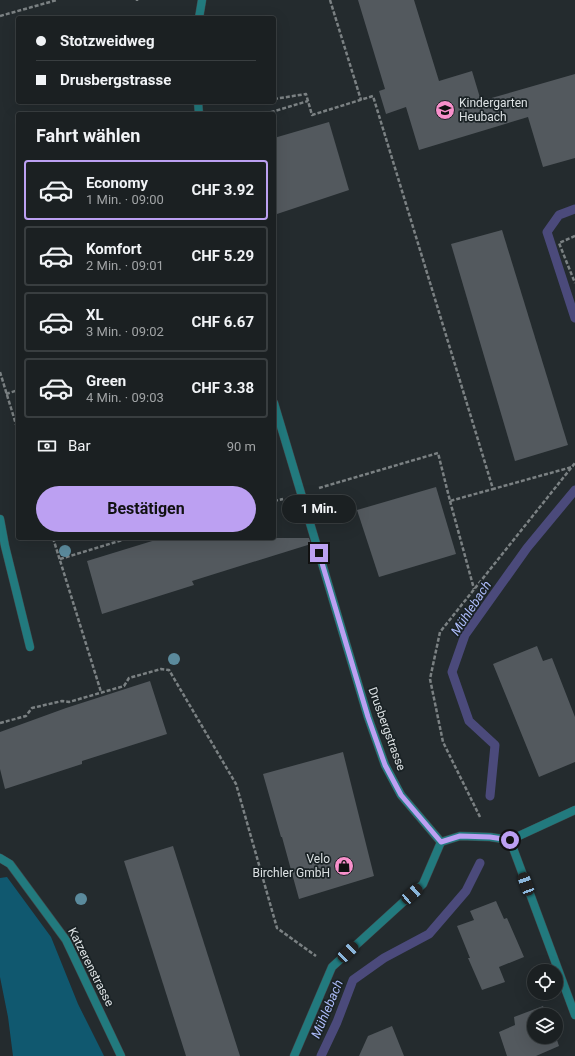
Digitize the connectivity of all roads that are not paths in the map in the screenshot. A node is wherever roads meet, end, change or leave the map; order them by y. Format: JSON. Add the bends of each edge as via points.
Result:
{"nodes":[{"id":1,"x":202,"y":0,"type":"edge"},
{"id":2,"x":199,"y":16,"type":"edge"},
{"id":3,"x":276,"y":410,"type":"edge"},
{"id":4,"x":0,"y":519,"type":"edge"},
{"id":5,"x":30,"y":647,"type":"dead end"},
{"id":6,"x":575,"y":810,"type":"edge"},
{"id":7,"x":510,"y":840,"type":"junction"},
{"id":8,"x":441,"y":842,"type":"junction"},
{"id":9,"x":0,"y":858,"type":"edge"},
{"id":10,"x":575,"y":1015,"type":"edge"},
{"id":11,"x":121,"y":1056,"type":"edge"},
{"id":12,"x":294,"y":1056,"type":"edge"}],
"edges":[{"from":1,"to":2,"type":"street"},
{"from":3,"to":8,"type":"street","name":"Drusbergstrasse","via":[[368,717],[385,765],[401,795]]},
{"from":4,"to":5,"type":"street"},
{"from":6,"to":7,"type":"street"},
{"from":7,"to":8,"type":"street","via":[[460,836]]},
{"from":7,"to":10,"type":"street"},
{"from":8,"to":12,"type":"street","via":[[423,884],[332,967]]},
{"from":9,"to":11,"type":"street","name":"Katzerenstrasse","via":[[10,864],[66,940]]}]}
